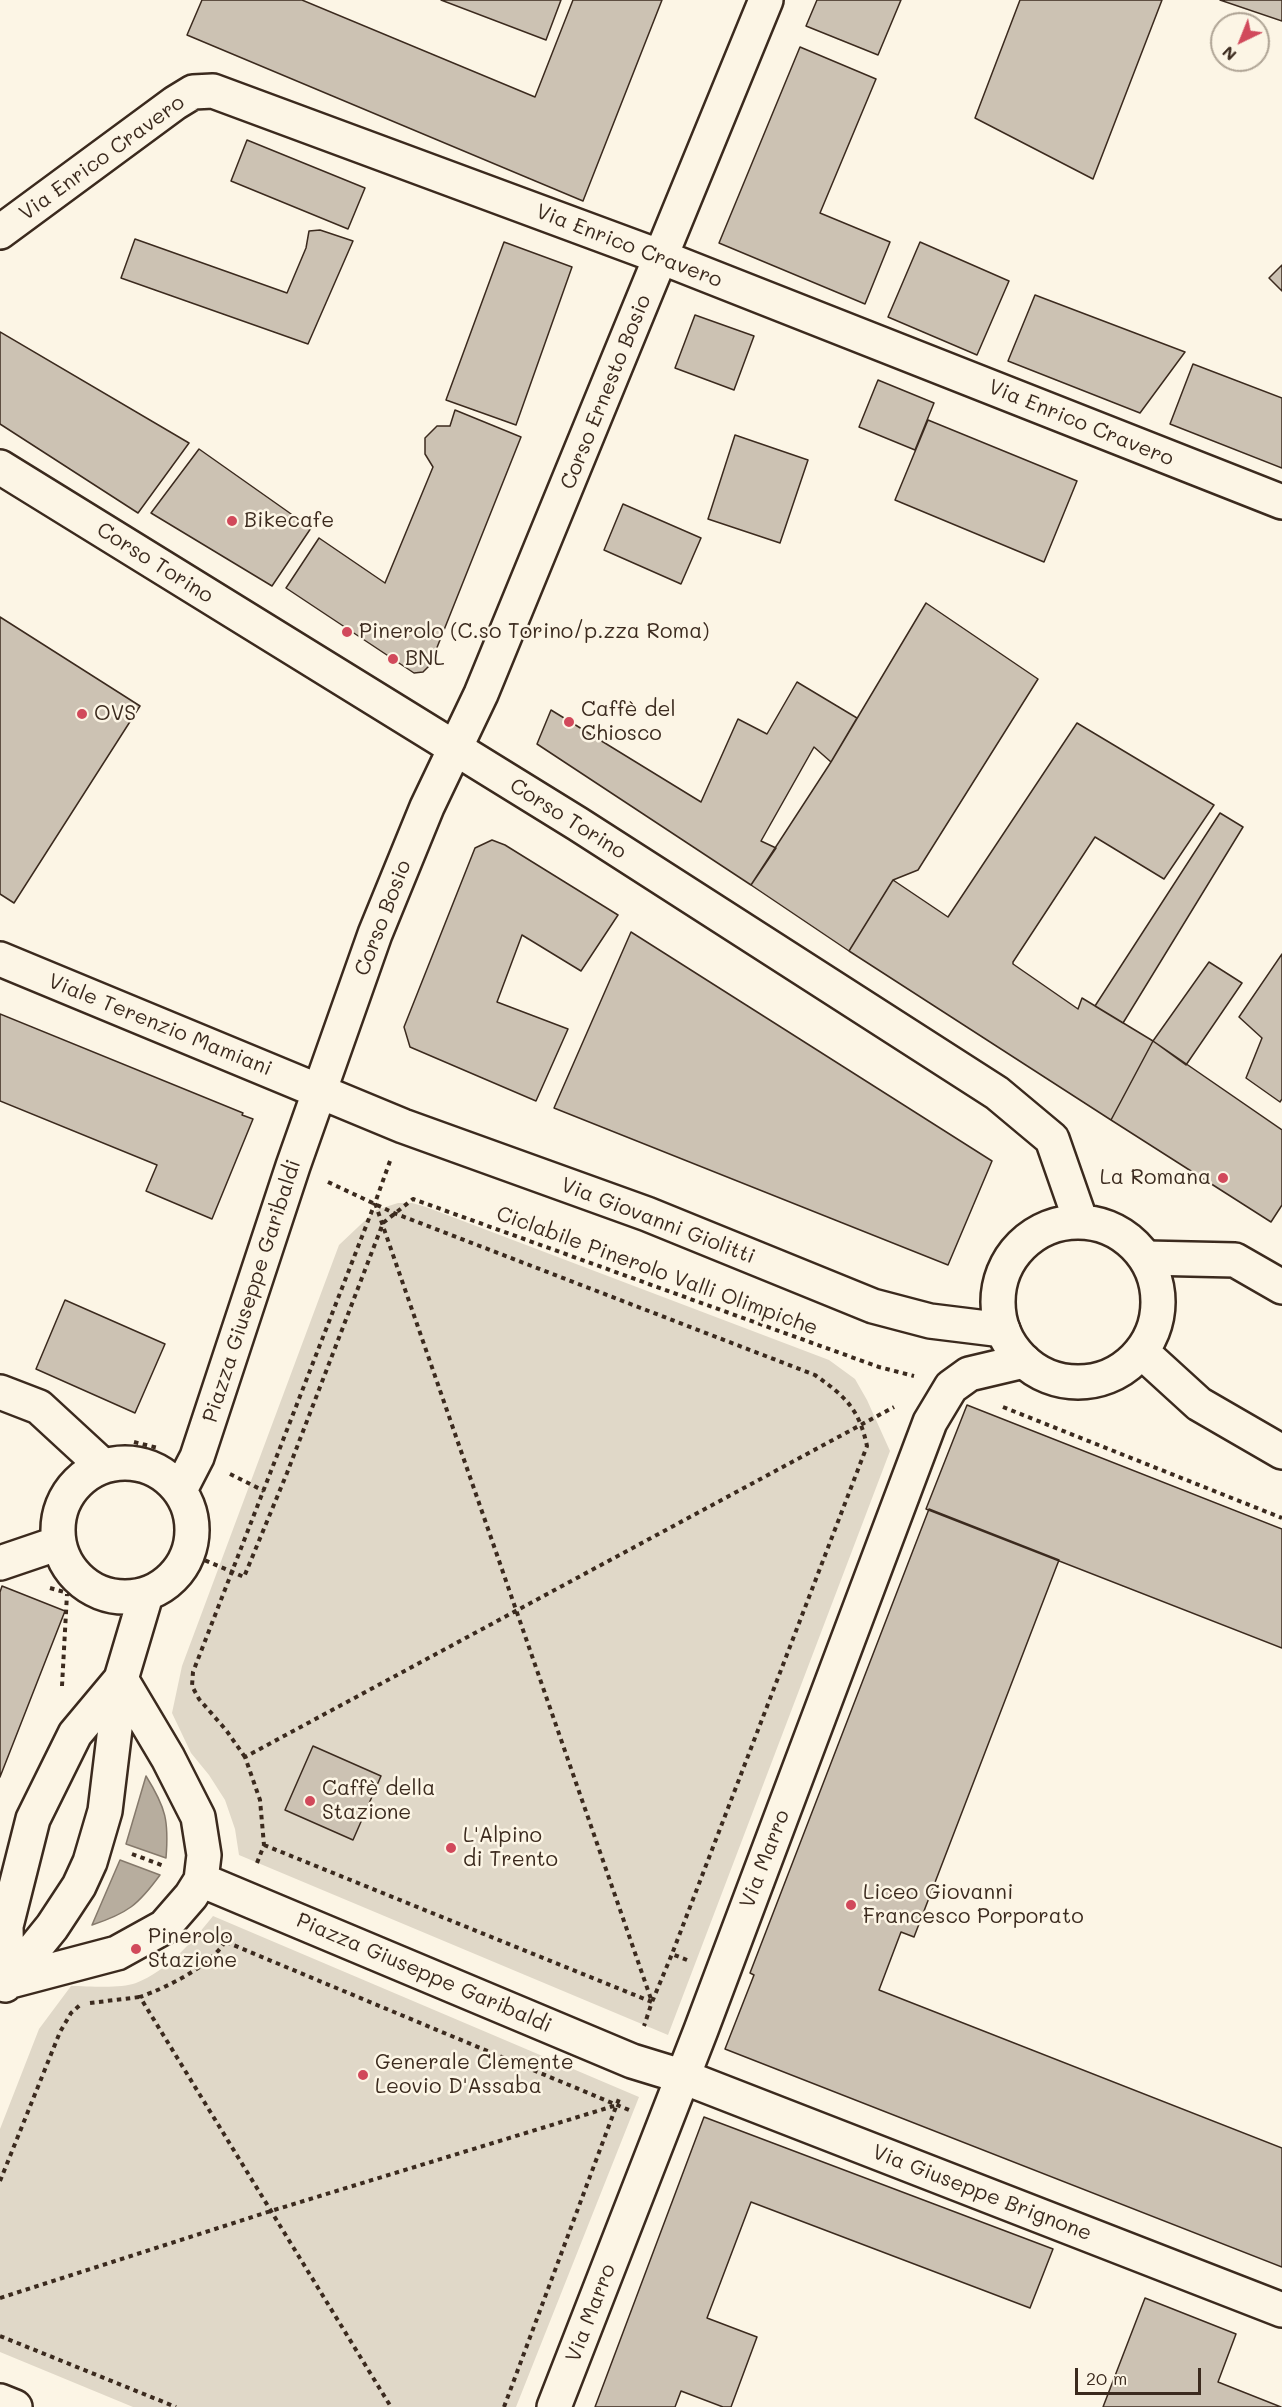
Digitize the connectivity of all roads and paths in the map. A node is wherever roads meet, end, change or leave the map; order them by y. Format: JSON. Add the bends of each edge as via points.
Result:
{"nodes":[{"id":1,"x":766,"y":0,"type":"edge"},
{"id":2,"x":0,"y":232,"type":"edge"},
{"id":3,"x":661,"y":257,"type":"junction"},
{"id":4,"x":0,"y":467,"type":"edge"},
{"id":5,"x":1282,"y":502,"type":"edge"},
{"id":6,"x":454,"y":748,"type":"junction"},
{"id":7,"x":0,"y":959,"type":"edge"},
{"id":8,"x":320,"y":1090,"type":"junction"},
{"id":9,"x":403,"y":1126,"type":"junction"},
{"id":10,"x":293,"y":1166,"type":"junction"},
{"id":11,"x":375,"y":1203,"type":"junction"},
{"id":12,"x":394,"y":1213,"type":"junction"},
{"id":13,"x":1081,"y":1222,"type":"junction"},
{"id":14,"x":382,"y":1223,"type":"junction"},
{"id":15,"x":1146,"y":1258,"type":"junction"},
{"id":16,"x":1282,"y":1287,"type":"edge"},
{"id":17,"x":930,"y":1321,"type":"junction"},
{"id":18,"x":1002,"y":1330,"type":"junction"},
{"id":19,"x":1142,"y":1352,"type":"junction"},
{"id":20,"x":1024,"y":1361,"type":"junction"},
{"id":21,"x":911,"y":1375,"type":"junction"},
{"id":22,"x":908,"y":1385,"type":"dead end"},
{"id":23,"x":951,"y":1387,"type":"junction"},
{"id":24,"x":0,"y":1392,"type":"edge"},
{"id":25,"x":900,"y":1404,"type":"dead end"},
{"id":26,"x":862,"y":1424,"type":"junction"},
{"id":27,"x":1282,"y":1452,"type":"edge"},
{"id":28,"x":103,"y":1466,"type":"junction"},
{"id":29,"x":180,"y":1490,"type":"junction"},
{"id":30,"x":1282,"y":1518,"type":"edge"},
{"id":31,"x":59,"y":1544,"type":"junction"},
{"id":32,"x":0,"y":1563,"type":"edge"},
{"id":33,"x":244,"y":1577,"type":"dead end"},
{"id":34,"x":146,"y":1595,"type":"junction"},
{"id":35,"x":517,"y":1611,"type":"junction"},
{"id":36,"x":122,"y":1679,"type":"junction"},
{"id":37,"x":245,"y":1757,"type":"junction"},
{"id":38,"x":264,"y":1845,"type":"junction"},
{"id":39,"x":201,"y":1880,"type":"junction"},
{"id":40,"x":243,"y":1897,"type":"junction"},
{"id":41,"x":672,"y":1954,"type":"junction"},
{"id":42,"x":723,"y":1973,"type":"junction"},
{"id":43,"x":4,"y":1989,"type":"edge"},
{"id":44,"x":140,"y":1997,"type":"junction"},
{"id":45,"x":652,"y":2002,"type":"junction"},
{"id":46,"x":632,"y":2061,"type":"junction"},
{"id":47,"x":681,"y":2076,"type":"junction"},
{"id":48,"x":617,"y":2105,"type":"junction"},
{"id":49,"x":0,"y":2181,"type":"edge"},
{"id":50,"x":271,"y":2211,"type":"junction"},
{"id":51,"x":0,"y":2298,"type":"edge"},
{"id":52,"x":1282,"y":2310,"type":"edge"},
{"id":53,"x":0,"y":2336,"type":"edge"},
{"id":54,"x":0,"y":2401,"type":"edge"},
{"id":55,"x":15,"y":2407,"type":"edge"},
{"id":56,"x":176,"y":2407,"type":"edge"},
{"id":57,"x":392,"y":2407,"type":"edge"},
{"id":58,"x":504,"y":2407,"type":"edge"},
{"id":59,"x":554,"y":2407,"type":"edge"}],
"edges":[{"from":1,"to":3,"type":"street","name":"Corso Ernesto Bosio"},
{"from":2,"to":3,"type":"street","name":"Via Enrico Cravero","via":[[175,103],[194,92],[213,91]]},
{"from":3,"to":5,"type":"street","name":"Via Enrico Cravero"},
{"from":3,"to":6,"type":"street","name":"Corso Ernesto Bosio","via":[[481,694]]},
{"from":4,"to":6,"type":"street","name":"Corso Torino"},
{"from":6,"to":8,"type":"street","name":"Corso Bosio","via":[[375,934]]},
{"from":6,"to":13,"type":"street","name":"Corso Torino","via":[[997,1093],[1052,1139]]},
{"from":7,"to":8,"type":"street","name":"Viale Terenzio Mamiani"},
{"from":8,"to":9,"type":"street","name":"Via Giovanni Giolitti"},
{"from":8,"to":10,"type":"street","name":"Piazza Giuseppe Garibaldi"},
{"from":9,"to":11,"type":"path"},
{"from":9,"to":17,"type":"street","name":"Via Giovanni Giolitti","via":[[647,1214],[873,1306]]},
{"from":10,"to":11,"type":"path"},
{"from":10,"to":29,"type":"street","name":"Piazza Giuseppe Garibaldi","via":[[197,1457]]},
{"from":11,"to":12,"type":"path"},
{"from":11,"to":14,"type":"path"},
{"from":11,"to":37,"type":"path","via":[[193,1672],[192,1686],[199,1699]]},
{"from":12,"to":14,"type":"path","name":"Ciclabile Pinerolo Valli Olimpiche"},
{"from":12,"to":21,"type":"path","name":"Ciclabile Pinerolo Valli Olimpiche","via":[[413,1199],[879,1367]]},
{"from":12,"to":26,"type":"path","via":[[815,1375],[843,1395]]},
{"from":13,"to":15,"type":"street","via":[[1107,1227],[1129,1240]]},
{"from":13,"to":18,"type":"street","via":[[1056,1225],[1032,1237],[1013,1255],[1002,1278],[998,1304]]},
{"from":14,"to":33,"type":"path","name":"Ciclabile Pinerolo Valli Olimpiche"},
{"from":14,"to":35,"type":"path"},
{"from":15,"to":16,"type":"street","via":[[1235,1260]]},
{"from":15,"to":19,"type":"street","via":[[1156,1281],[1159,1306],[1154,1330]]},
{"from":17,"to":18,"type":"street","name":"Via Giovanni Giolitti"},
{"from":17,"to":21,"type":"path"},
{"from":18,"to":20,"type":"street"},
{"from":19,"to":20,"type":"street","via":[[1122,1370],[1089,1381],[1046,1376]]},
{"from":19,"to":27,"type":"street","via":[[1199,1404]]},
{"from":20,"to":23,"type":"street","via":[[969,1374]]},
{"from":21,"to":22,"type":"path"},
{"from":21,"to":23,"type":"path","name":"Ciclabile Pinerolo Valli Olimpiche"},
{"from":23,"to":30,"type":"path","name":"Ciclabile Pinerolo Valli Olimpiche"},
{"from":23,"to":42,"type":"street","name":"Via Marro","via":[[922,1439]]},
{"from":24,"to":28,"type":"street","via":[[39,1407]]},
{"from":25,"to":26,"type":"path"},
{"from":26,"to":35,"type":"path"},
{"from":26,"to":41,"type":"path","via":[[867,1446]]},
{"from":28,"to":29,"type":"street","via":[[123,1462],[145,1465],[164,1474]]},
{"from":28,"to":31,"type":"street","via":[[76,1483],[64,1500],[58,1518]]},
{"from":29,"to":34,"type":"street","via":[[190,1509],[190,1551],[165,1586]]},
{"from":31,"to":32,"type":"street"},
{"from":31,"to":34,"type":"street","via":[[67,1565],[101,1593],[123,1598]]},
{"from":34,"to":36,"type":"street"},
{"from":35,"to":37,"type":"path"},
{"from":35,"to":45,"type":"path"},
{"from":36,"to":39,"type":"street","via":[[198,1817],[204,1855]]},
{"from":36,"to":43,"type":"street","via":[[105,1811],[90,1862],[52,1927]]},
{"from":36,"to":43,"type":"street","via":[[75,1734],[33,1819],[6,1926]]},
{"from":37,"to":38,"type":"path","via":[[260,1800]]},
{"from":38,"to":40,"type":"path"},
{"from":38,"to":45,"type":"path"},
{"from":39,"to":40,"type":"street","name":"Piazza Giuseppe Garibaldi"},
{"from":39,"to":43,"type":"street","via":[[164,1927],[117,1953]]},
{"from":40,"to":46,"type":"street","name":"Piazza Giuseppe Garibaldi"},
{"from":41,"to":42,"type":"path"},
{"from":41,"to":45,"type":"path"},
{"from":42,"to":47,"type":"street","name":"Via Marro"},
{"from":44,"to":48,"type":"path","via":[[166,1988],[197,1969],[226,1942]]},
{"from":44,"to":49,"type":"path","via":[[81,2003],[71,2013]]},
{"from":44,"to":50,"type":"path"},
{"from":45,"to":46,"type":"path"},
{"from":46,"to":47,"type":"street","name":"Piazza Giuseppe Garibaldi"},
{"from":47,"to":52,"type":"street","name":"Via Giuseppe Brignone"},
{"from":47,"to":59,"type":"street","name":"Via Marro"},
{"from":48,"to":50,"type":"path"},
{"from":48,"to":58,"type":"path"},
{"from":50,"to":51,"type":"path"},
{"from":50,"to":57,"type":"path"},
{"from":53,"to":56,"type":"path"},
{"from":54,"to":55,"type":"street"}]}
